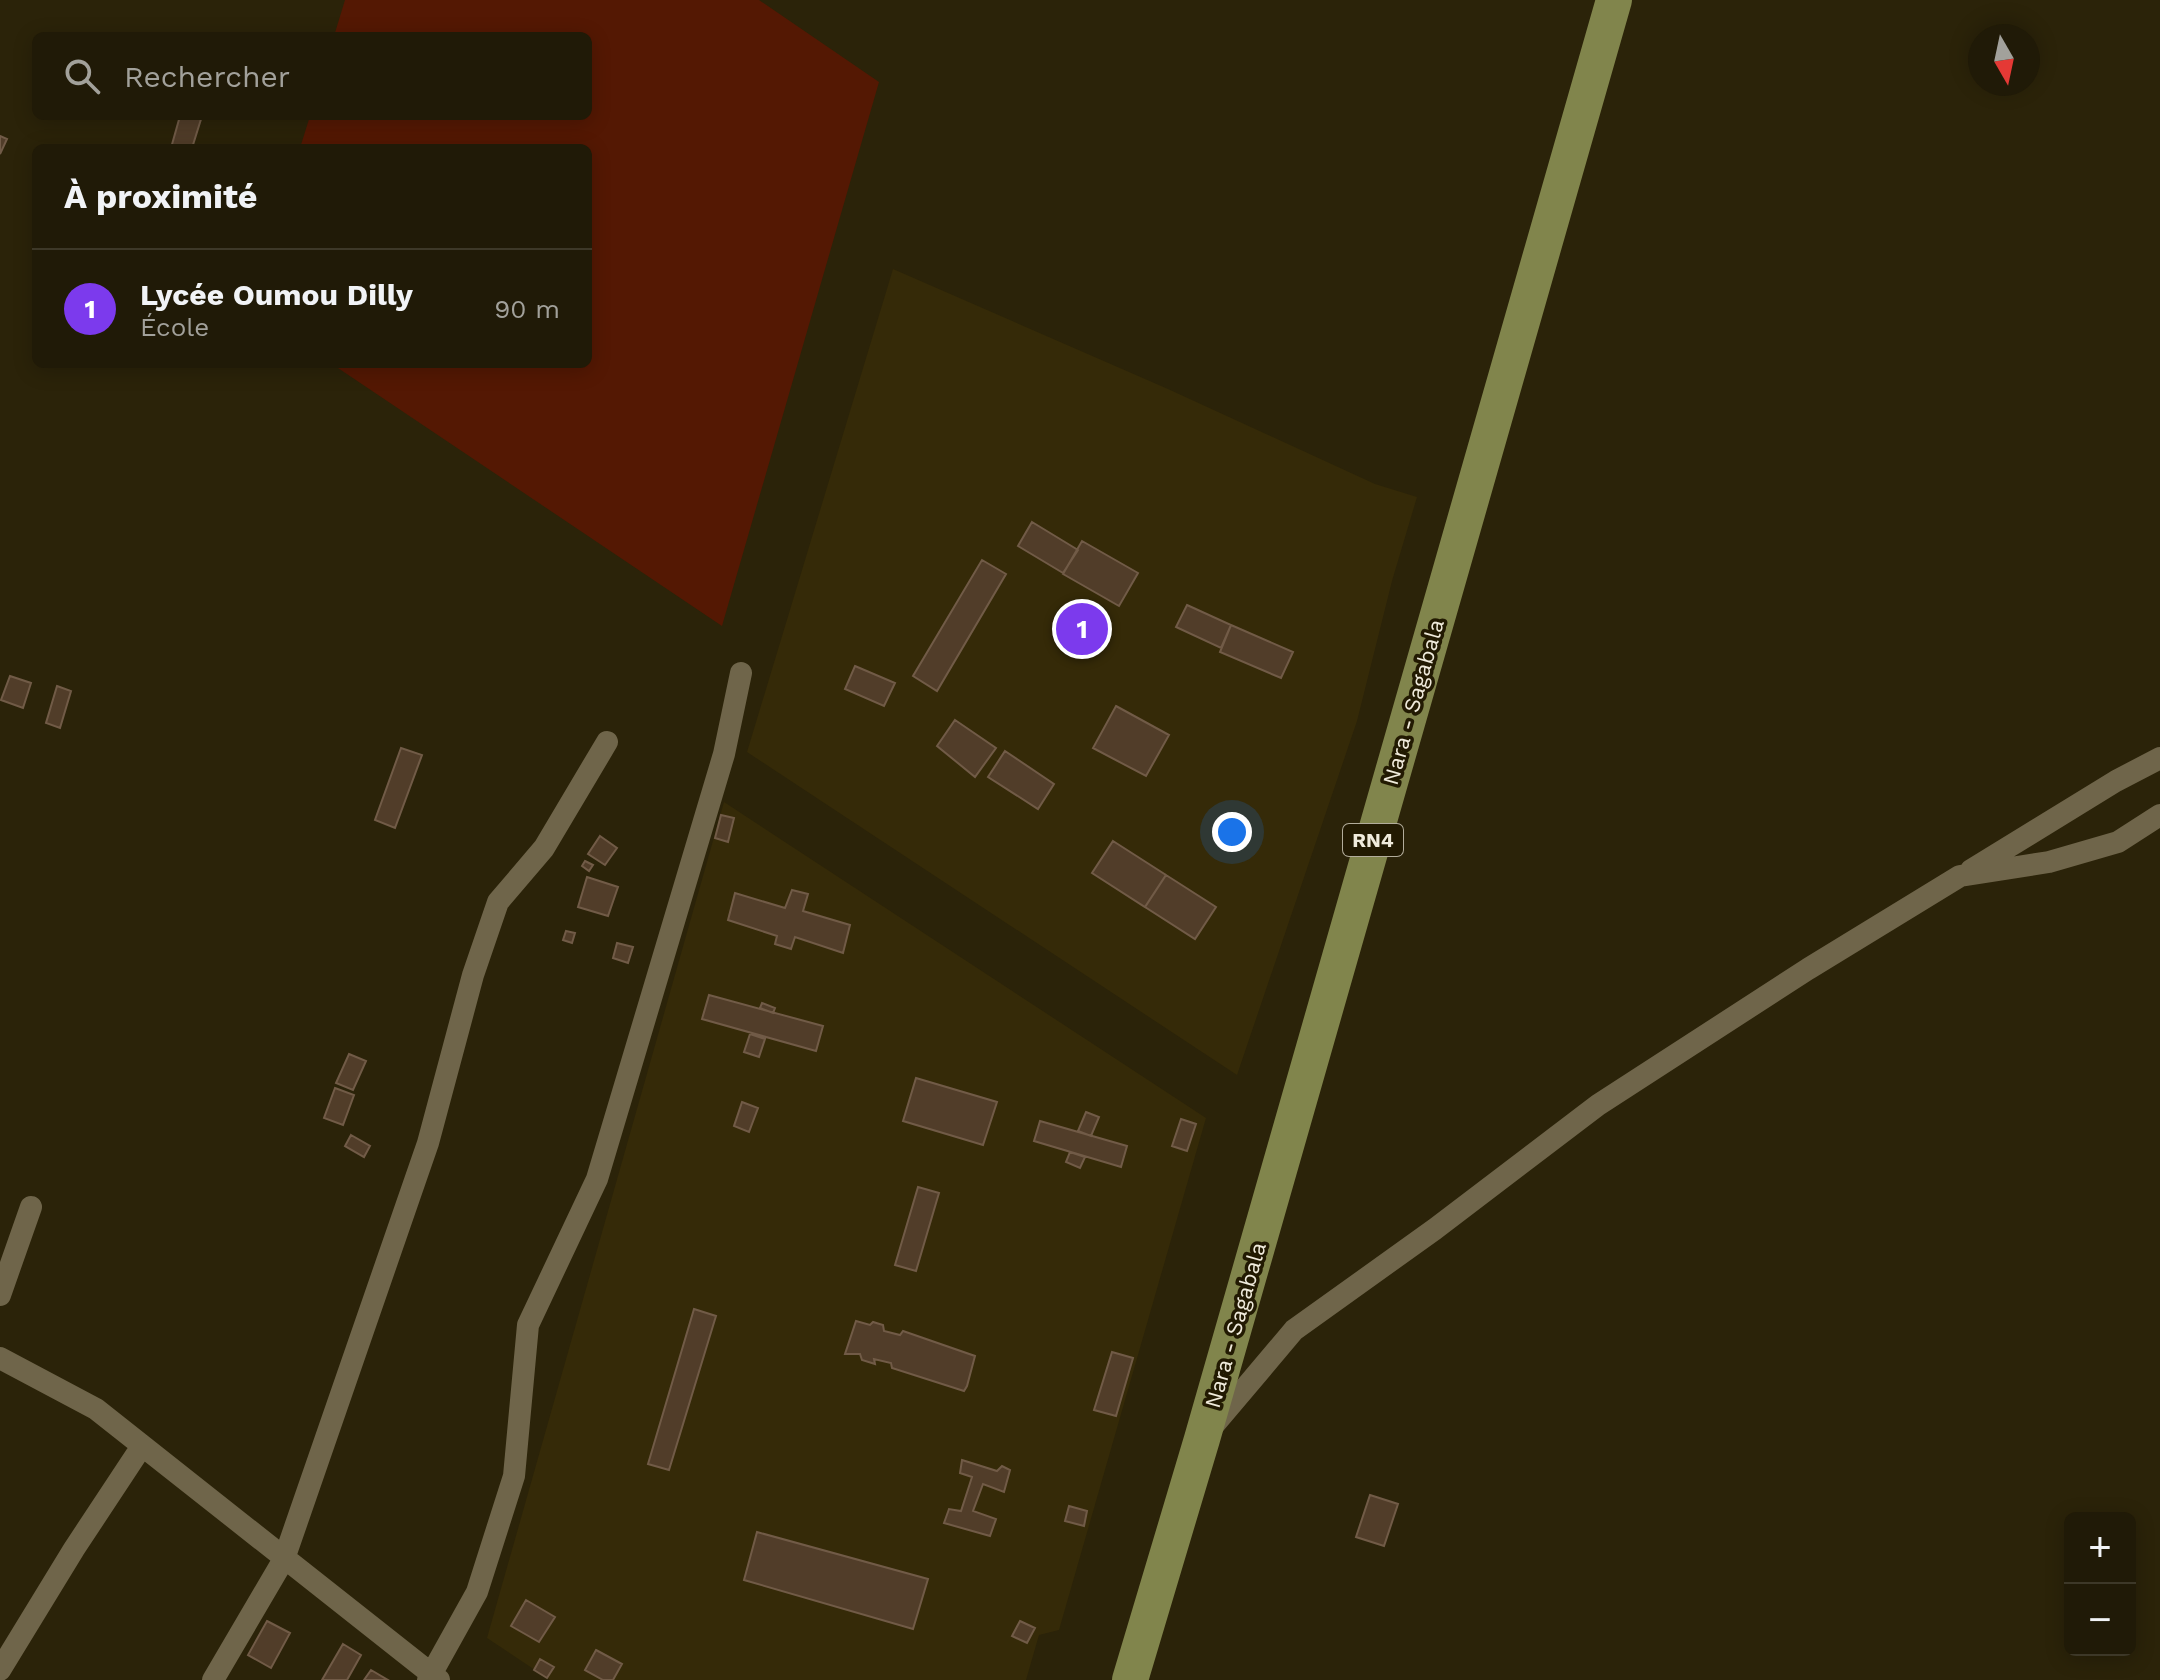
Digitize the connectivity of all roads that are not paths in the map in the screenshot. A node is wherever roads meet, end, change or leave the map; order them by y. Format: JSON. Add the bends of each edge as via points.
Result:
{"nodes":[{"id":1,"x":1614,"y":0,"type":"edge"},
{"id":2,"x":741,"y":673,"type":"dead end"},
{"id":3,"x":607,"y":742,"type":"dead end"},
{"id":4,"x":2160,"y":758,"type":"edge"},
{"id":5,"x":2160,"y":815,"type":"edge"},
{"id":6,"x":1960,"y":876,"type":"junction"},
{"id":7,"x":31,"y":1207,"type":"dead end"},
{"id":8,"x":0,"y":1295,"type":"edge"},
{"id":9,"x":0,"y":1358,"type":"edge"},
{"id":10,"x":1202,"y":1439,"type":"junction"},
{"id":11,"x":142,"y":1446,"type":"junction"},
{"id":12,"x":284,"y":1559,"type":"junction"},
{"id":13,"x":0,"y":1670,"type":"edge"},
{"id":14,"x":433,"y":1678,"type":"edge"},
{"id":15,"x":213,"y":1680,"type":"edge"},
{"id":16,"x":1130,"y":1680,"type":"edge"}],
"edges":[{"from":1,"to":10,"type":"main road","name":"Nara - Sagabala","number":"RN4"},
{"from":2,"to":14,"type":"street","via":[[724,754],[597,1179],[528,1325],[514,1476],[477,1592]]},
{"from":3,"to":12,"type":"street","via":[[544,848],[498,902],[428,1143]]},
{"from":4,"to":6,"type":"street"},
{"from":5,"to":6,"type":"street","via":[[2118,842],[2049,862]]},
{"from":6,"to":10,"type":"street","via":[[1598,1105],[1294,1330]]},
{"from":7,"to":8,"type":"street"},
{"from":9,"to":11,"type":"street","via":[[96,1409]]},
{"from":10,"to":16,"type":"main road","name":"Nara - Sagabala","number":"RN4"},
{"from":11,"to":12,"type":"street"},
{"from":11,"to":13,"type":"street"},
{"from":12,"to":14,"type":"street"},
{"from":12,"to":15,"type":"street"}]}
